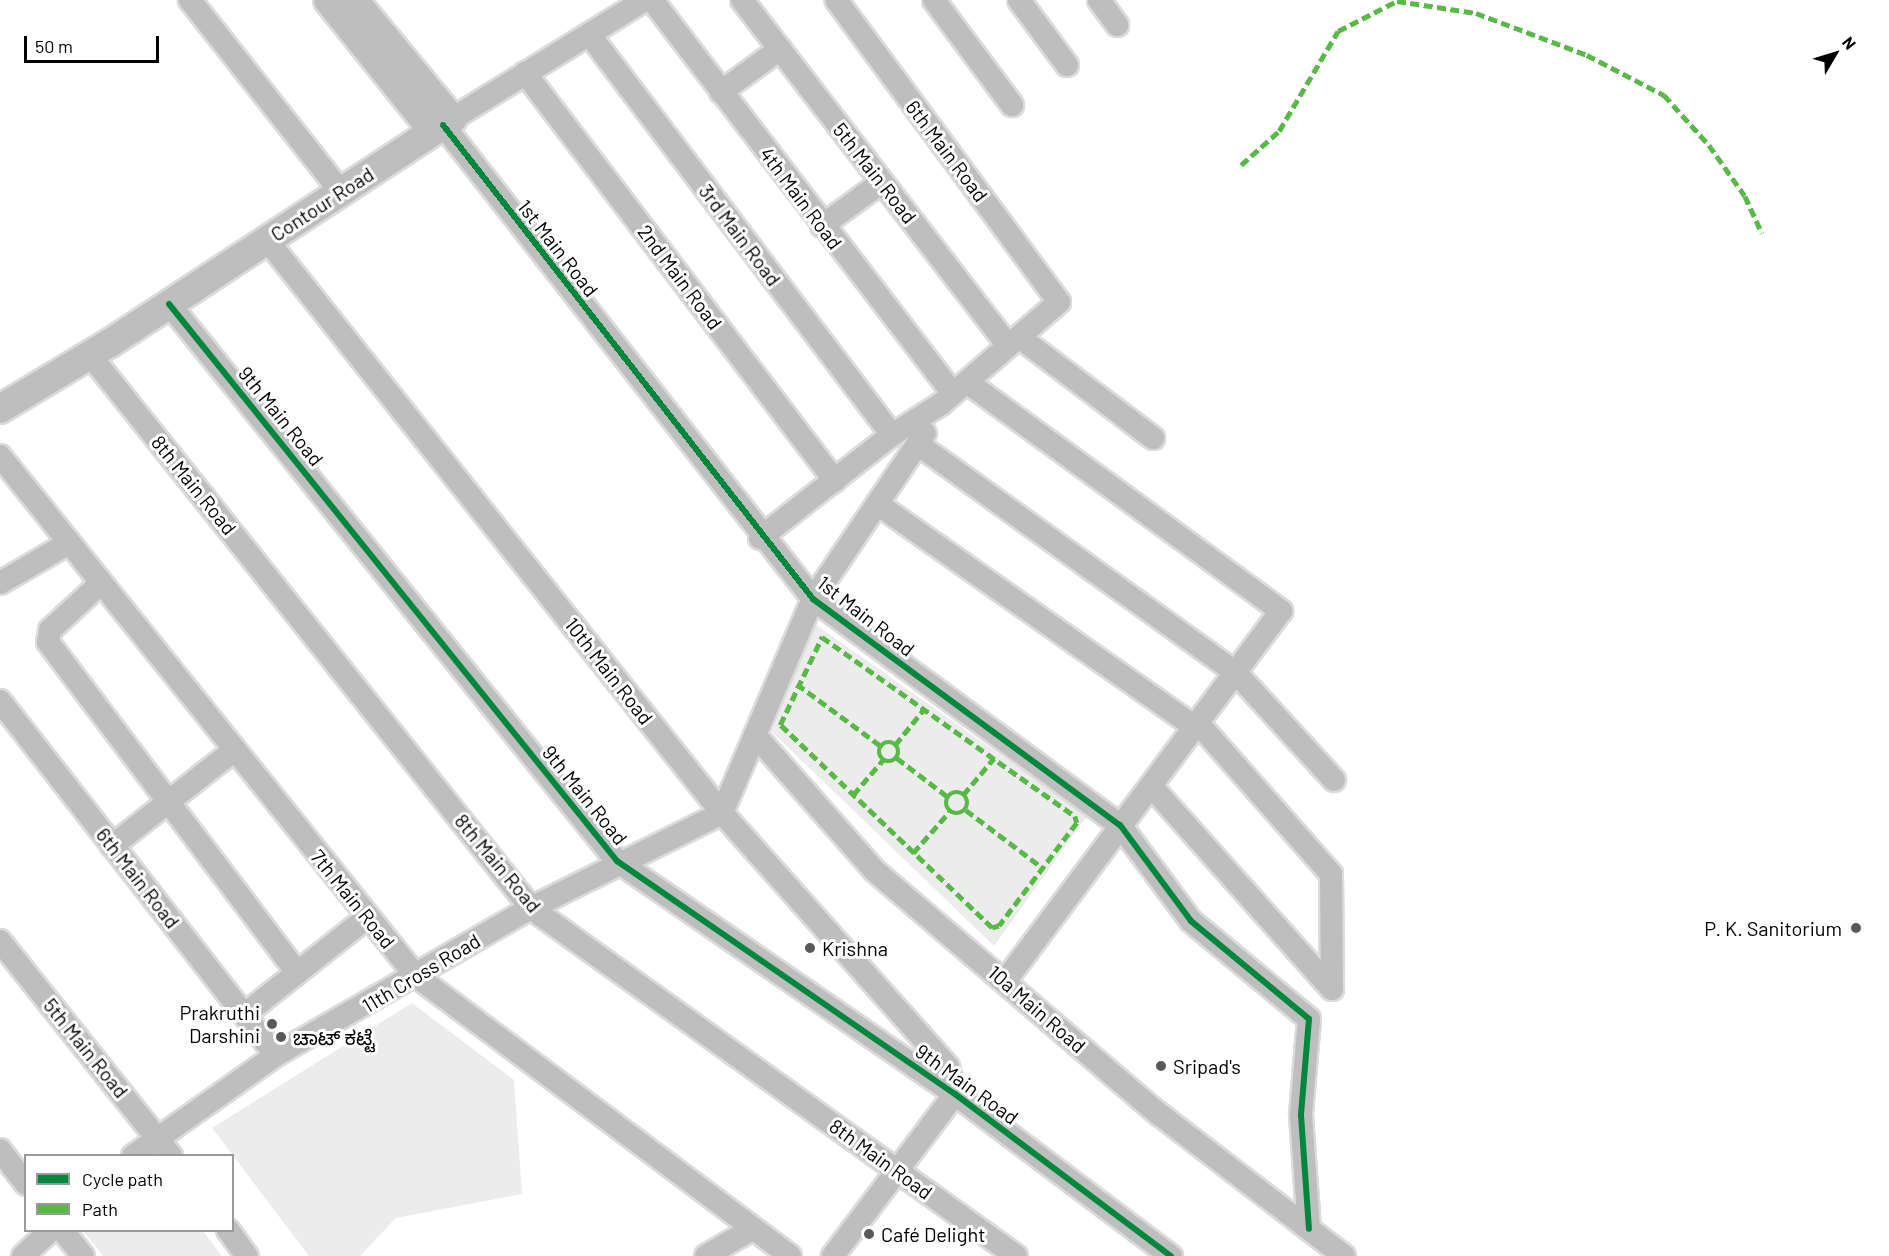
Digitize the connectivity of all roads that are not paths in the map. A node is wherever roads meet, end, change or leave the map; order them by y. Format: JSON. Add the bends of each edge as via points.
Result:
{"nodes":[{"id":1,"x":190,"y":0,"type":"edge"},
{"id":2,"x":327,"y":0,"type":"edge"},
{"id":3,"x":645,"y":0,"type":"edge"},
{"id":4,"x":652,"y":0,"type":"edge"},
{"id":5,"x":742,"y":0,"type":"edge"},
{"id":6,"x":836,"y":0,"type":"edge"},
{"id":7,"x":934,"y":0,"type":"edge"},
{"id":8,"x":1019,"y":0,"type":"edge"},
{"id":9,"x":1099,"y":0,"type":"edge"},
{"id":10,"x":364,"y":3,"type":"edge"},
{"id":11,"x":1117,"y":25,"type":"dead end"},
{"id":12,"x":589,"y":34,"type":"junction"},
{"id":13,"x":780,"y":49,"type":"junction"},
{"id":14,"x":1066,"y":65,"type":"dead end"},
{"id":15,"x":525,"y":73,"type":"junction"},
{"id":16,"x":721,"y":92,"type":"junction"},
{"id":17,"x":1012,"y":105,"type":"dead end"},
{"id":18,"x":443,"y":125,"type":"junction"},
{"id":19,"x":882,"y":182,"type":"junction"},
{"id":20,"x":341,"y":192,"type":"junction"},
{"id":21,"x":822,"y":226,"type":"junction"},
{"id":22,"x":267,"y":240,"type":"junction"},
{"id":23,"x":170,"y":304,"type":"junction"},
{"id":24,"x":1014,"y":342,"type":"junction"},
{"id":25,"x":90,"y":355,"type":"junction"},
{"id":26,"x":953,"y":393,"type":"junction"},
{"id":27,"x":0,"y":409,"type":"edge"},
{"id":28,"x":1154,"y":438,"type":"dead end"},
{"id":29,"x":885,"y":440,"type":"junction"},
{"id":30,"x":919,"y":445,"type":"junction"},
{"id":31,"x":0,"y":456,"type":"edge"},
{"id":32,"x":904,"y":468,"type":"junction"},
{"id":33,"x":835,"y":481,"type":"junction"},
{"id":34,"x":879,"y":505,"type":"junction"},
{"id":35,"x":760,"y":538,"type":"junction"},
{"id":36,"x":69,"y":543,"type":"junction"},
{"id":37,"x":0,"y":583,"type":"edge"},
{"id":38,"x":101,"y":584,"type":"junction"},
{"id":39,"x":813,"y":599,"type":"junction"},
{"id":40,"x":1236,"y":673,"type":"junction"},
{"id":41,"x":0,"y":701,"type":"edge"},
{"id":42,"x":1196,"y":725,"type":"junction"},
{"id":43,"x":755,"y":735,"type":"junction"},
{"id":44,"x":233,"y":751,"type":"junction"},
{"id":45,"x":1334,"y":780,"type":"dead end"},
{"id":46,"x":1151,"y":786,"type":"junction"},
{"id":47,"x":165,"y":804,"type":"junction"},
{"id":48,"x":722,"y":813,"type":"junction"},
{"id":49,"x":1120,"y":825,"type":"junction"},
{"id":50,"x":112,"y":846,"type":"junction"},
{"id":51,"x":617,"y":861,"type":"junction"},
{"id":52,"x":531,"y":908,"type":"junction"},
{"id":53,"x":368,"y":917,"type":"junction"},
{"id":54,"x":0,"y":941,"type":"edge"},
{"id":55,"x":297,"y":973,"type":"junction"},
{"id":56,"x":416,"y":976,"type":"junction"},
{"id":57,"x":1005,"y":981,"type":"junction"},
{"id":58,"x":245,"y":1014,"type":"junction"},
{"id":59,"x":276,"y":1055,"type":"junction"},
{"id":60,"x":955,"y":1094,"type":"junction"},
{"id":61,"x":155,"y":1136,"type":"junction"},
{"id":62,"x":0,"y":1150,"type":"edge"},
{"id":63,"x":134,"y":1154,"type":"edge"},
{"id":64,"x":170,"y":1154,"type":"edge"},
{"id":65,"x":897,"y":1171,"type":"junction"},
{"id":66,"x":24,"y":1181,"type":"edge"},
{"id":67,"x":752,"y":1229,"type":"junction"},
{"id":68,"x":1309,"y":1229,"type":"junction"},
{"id":69,"x":49,"y":1232,"type":"edge"},
{"id":70,"x":64,"y":1232,"type":"edge"},
{"id":71,"x":229,"y":1232,"type":"edge"},
{"id":72,"x":23,"y":1256,"type":"edge"},
{"id":73,"x":83,"y":1256,"type":"edge"},
{"id":74,"x":247,"y":1256,"type":"edge"},
{"id":75,"x":706,"y":1256,"type":"edge"},
{"id":76,"x":789,"y":1256,"type":"edge"},
{"id":77,"x":833,"y":1256,"type":"edge"},
{"id":78,"x":1016,"y":1256,"type":"edge"},
{"id":79,"x":1171,"y":1256,"type":"edge"},
{"id":80,"x":1344,"y":1256,"type":"edge"}],
"edges":[{"from":1,"to":20,"type":"street"},
{"from":2,"to":18,"type":"main road"},
{"from":3,"to":12,"type":"street","name":"Contour Road"},
{"from":4,"to":16,"type":"street","name":"4th Main Road"},
{"from":5,"to":13,"type":"street","name":"5th Main Road"},
{"from":6,"to":24,"type":"street","name":"6th Main Road","via":[[1059,302]]},
{"from":7,"to":17,"type":"street"},
{"from":8,"to":14,"type":"street"},
{"from":9,"to":11,"type":"street"},
{"from":10,"to":18,"type":"main road"},
{"from":12,"to":15,"type":"street","name":"Contour Road"},
{"from":12,"to":29,"type":"street","name":"3rd Main Road"},
{"from":13,"to":16,"type":"street"},
{"from":13,"to":19,"type":"street","name":"5th Main Road"},
{"from":15,"to":18,"type":"street","name":"Contour Road"},
{"from":15,"to":33,"type":"street","name":"2nd Main Road"},
{"from":16,"to":21,"type":"street","name":"4th Main Road"},
{"from":18,"to":20,"type":"main road","name":"Contour Road"},
{"from":18,"to":35,"type":"street","name":"1st Main Road"},
{"from":19,"to":21,"type":"street"},
{"from":19,"to":24,"type":"street","name":"5th Main Road"},
{"from":20,"to":22,"type":"main road","name":"Contour Road"},
{"from":21,"to":26,"type":"street","name":"4th Main Road"},
{"from":22,"to":23,"type":"main road","name":"Contour Road"},
{"from":22,"to":48,"type":"street","name":"10th Main Road"},
{"from":23,"to":25,"type":"main road","name":"Contour Road"},
{"from":23,"to":51,"type":"street","name":"9th Main Road"},
{"from":24,"to":26,"type":"street"},
{"from":24,"to":28,"type":"street","name":"5th Main Road"},
{"from":25,"to":27,"type":"main road","name":"Contour Road"},
{"from":25,"to":52,"type":"street","name":"8th Main Road"},
{"from":26,"to":29,"type":"street"},
{"from":26,"to":30,"type":"street"},
{"from":26,"to":40,"type":"street","name":"4th Main Road","via":[[1281,611]]},
{"from":29,"to":32,"type":"street","name":"3rd Main Road"},
{"from":29,"to":33,"type":"street"},
{"from":30,"to":32,"type":"street"},
{"from":30,"to":40,"type":"street"},
{"from":31,"to":36,"type":"street","name":"7th Main Road"},
{"from":32,"to":34,"type":"street"},
{"from":33,"to":35,"type":"street"},
{"from":34,"to":39,"type":"street"},
{"from":34,"to":42,"type":"street"},
{"from":35,"to":39,"type":"street","name":"1st Main Road"},
{"from":36,"to":37,"type":"street"},
{"from":36,"to":38,"type":"street","name":"7th Main Road"},
{"from":38,"to":44,"type":"street","name":"7th Main Road"},
{"from":38,"to":47,"type":"street","via":[[46,637]]},
{"from":39,"to":43,"type":"street"},
{"from":39,"to":49,"type":"street","name":"1st Main Road"},
{"from":40,"to":42,"type":"street"},
{"from":40,"to":45,"type":"street"},
{"from":41,"to":50,"type":"street","name":"6th Main Road"},
{"from":42,"to":46,"type":"street"},
{"from":42,"to":46,"type":"street","via":[[1330,874],[1332,989]]},
{"from":43,"to":48,"type":"street"},
{"from":43,"to":57,"type":"street","name":"10a Main Road","via":[[875,871]]},
{"from":44,"to":47,"type":"street"},
{"from":44,"to":53,"type":"street","name":"7th Main Road"},
{"from":46,"to":49,"type":"street"},
{"from":47,"to":50,"type":"street"},
{"from":47,"to":55,"type":"street"},
{"from":48,"to":51,"type":"street","name":"11th Cross Road"},
{"from":48,"to":60,"type":"street","name":"10th Main Road","via":[[948,1068]]},
{"from":49,"to":57,"type":"street"},
{"from":49,"to":68,"type":"street","name":"1st Main Road","via":[[1191,921],[1309,1018],[1300,1115]]},
{"from":50,"to":58,"type":"street","name":"6th Main Road"},
{"from":51,"to":52,"type":"street","name":"11th Cross Road"},
{"from":51,"to":60,"type":"street","name":"9th Main Road"},
{"from":52,"to":56,"type":"street","name":"11th Cross Road"},
{"from":52,"to":65,"type":"street","name":"8th Main Road"},
{"from":53,"to":55,"type":"street"},
{"from":53,"to":56,"type":"street","name":"7th Main Road"},
{"from":54,"to":61,"type":"street","name":"5th Main Road"},
{"from":55,"to":58,"type":"street"},
{"from":56,"to":59,"type":"street","name":"11th Cross Road"},
{"from":56,"to":67,"type":"street","name":"7th Main Road"},
{"from":57,"to":68,"type":"street","name":"10a Main Road","via":[[1159,1114]]},
{"from":58,"to":59,"type":"street","name":"6th Main Road"},
{"from":59,"to":61,"type":"street","name":"11th Cross Road"},
{"from":60,"to":65,"type":"street"},
{"from":60,"to":79,"type":"street","name":"9th Main Road"},
{"from":61,"to":63,"type":"street","name":"11th Cross Road"},
{"from":61,"to":64,"type":"street","name":"5th Main Road"},
{"from":62,"to":66,"type":"street"},
{"from":65,"to":77,"type":"street"},
{"from":65,"to":78,"type":"street","name":"8th Main Road"},
{"from":67,"to":75,"type":"street"},
{"from":67,"to":76,"type":"street","name":"7th Main Road"},
{"from":68,"to":80,"type":"street","name":"10a Main Road"},
{"from":69,"to":72,"type":"street"},
{"from":70,"to":73,"type":"street"},
{"from":71,"to":74,"type":"street"}]}
